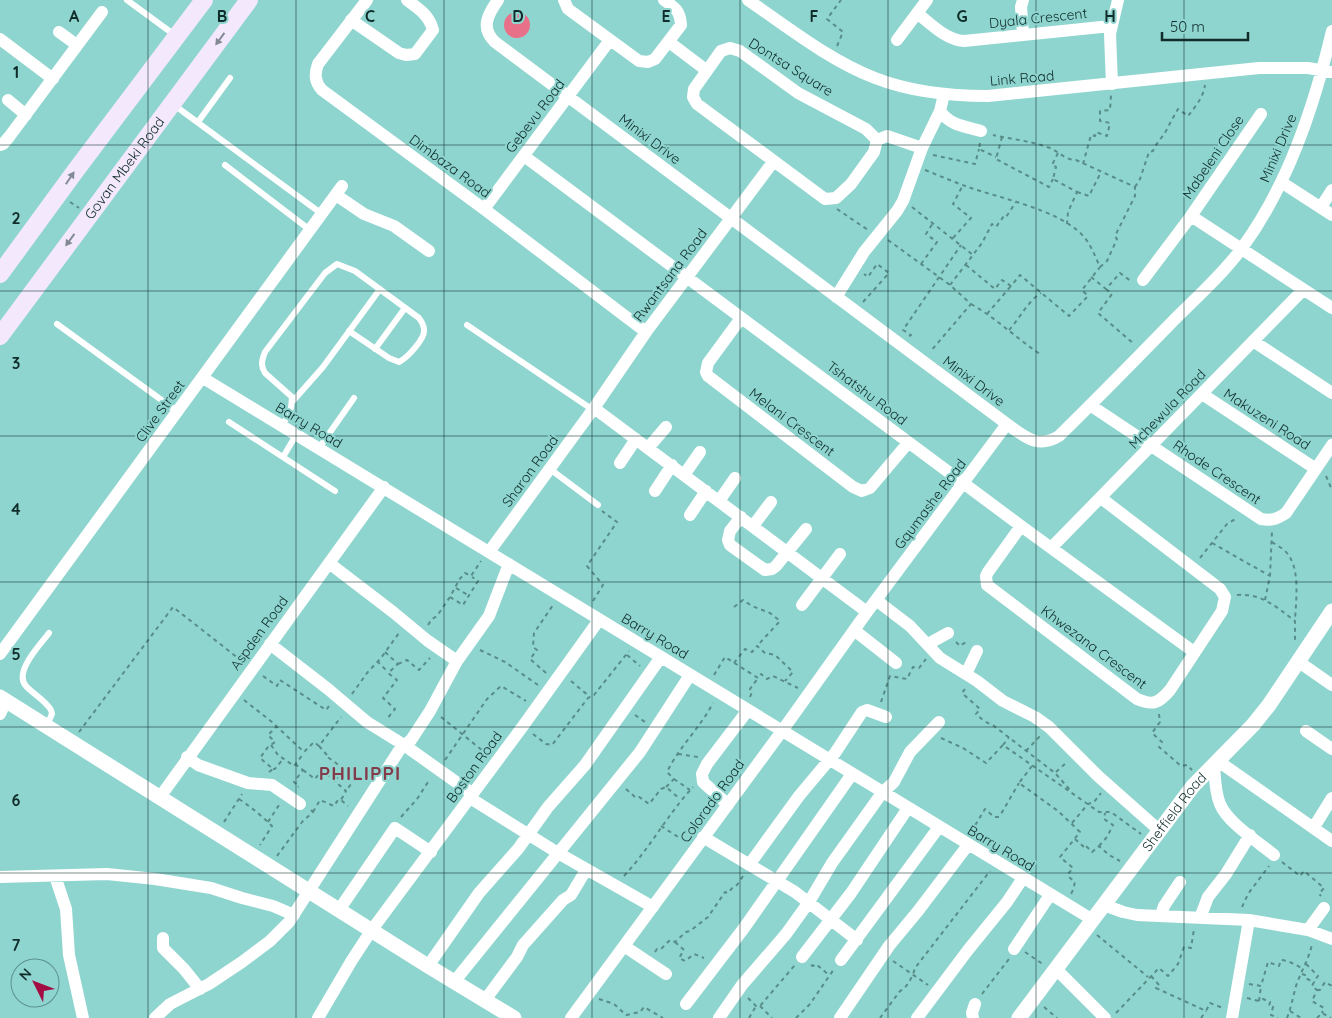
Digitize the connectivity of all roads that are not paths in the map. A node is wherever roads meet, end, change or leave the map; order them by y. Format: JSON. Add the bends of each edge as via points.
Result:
{"nodes":[{"id":1,"x":127,"y":0,"type":"edge"},
{"id":2,"x":204,"y":0,"type":"edge"},
{"id":3,"x":248,"y":0,"type":"edge"},
{"id":4,"x":367,"y":0,"type":"edge"},
{"id":5,"x":407,"y":0,"type":"edge"},
{"id":6,"x":498,"y":0,"type":"edge"},
{"id":7,"x":564,"y":0,"type":"edge"},
{"id":8,"x":664,"y":0,"type":"edge"},
{"id":9,"x":748,"y":0,"type":"edge"},
{"id":10,"x":926,"y":0,"type":"edge"},
{"id":11,"x":1023,"y":0,"type":"edge"},
{"id":12,"x":1118,"y":0,"type":"edge"},
{"id":13,"x":764,"y":4,"type":"edge"},
{"id":14,"x":102,"y":12,"type":"dead end"},
{"id":15,"x":917,"y":13,"type":"junction"},
{"id":16,"x":352,"y":20,"type":"junction"},
{"id":17,"x":1111,"y":26,"type":"junction"},
{"id":18,"x":59,"y":32,"type":"dead end"},
{"id":19,"x":1332,"y":32,"type":"edge"},
{"id":20,"x":1023,"y":35,"type":"junction"},
{"id":21,"x":177,"y":37,"type":"junction"},
{"id":22,"x":0,"y":39,"type":"edge"},
{"id":23,"x":610,"y":40,"type":"junction"},
{"id":24,"x":897,"y":40,"type":"dead end"},
{"id":25,"x":669,"y":42,"type":"junction"},
{"id":26,"x":77,"y":46,"type":"junction"},
{"id":27,"x":706,"y":70,"type":"junction"},
{"id":28,"x":1327,"y":71,"type":"edge"},
{"id":29,"x":230,"y":78,"type":"dead end"},
{"id":30,"x":53,"y":79,"type":"junction"},
{"id":31,"x":1112,"y":84,"type":"junction"},
{"id":32,"x":944,"y":94,"type":"junction"},
{"id":33,"x":568,"y":97,"type":"junction"},
{"id":34,"x":8,"y":100,"type":"dead end"},
{"id":35,"x":172,"y":103,"type":"junction"},
{"id":36,"x":940,"y":111,"type":"junction"},
{"id":37,"x":1261,"y":114,"type":"dead end"},
{"id":38,"x":26,"y":115,"type":"junction"},
{"id":39,"x":198,"y":122,"type":"junction"},
{"id":40,"x":981,"y":131,"type":"road end"},
{"id":41,"x":877,"y":140,"type":"junction"},
{"id":42,"x":0,"y":145,"type":"edge"},
{"id":43,"x":922,"y":148,"type":"junction"},
{"id":44,"x":524,"y":156,"type":"junction"},
{"id":45,"x":773,"y":162,"type":"junction"},
{"id":46,"x":225,"y":165,"type":"dead end"},
{"id":47,"x":1281,"y":182,"type":"junction"},
{"id":48,"x":1332,"y":190,"type":"edge"},
{"id":49,"x":484,"y":209,"type":"junction"},
{"id":50,"x":1327,"y":211,"type":"edge"},
{"id":51,"x":322,"y":214,"type":"junction"},
{"id":52,"x":1191,"y":216,"type":"junction"},
{"id":53,"x":731,"y":218,"type":"junction"},
{"id":54,"x":310,"y":230,"type":"junction"},
{"id":55,"x":1241,"y":250,"type":"junction"},
{"id":56,"x":429,"y":251,"type":"dead end"},
{"id":57,"x":0,"y":274,"type":"edge"},
{"id":58,"x":687,"y":277,"type":"junction"},
{"id":59,"x":1143,"y":280,"type":"road end"},
{"id":60,"x":380,"y":289,"type":"junction"},
{"id":61,"x":1303,"y":290,"type":"junction"},
{"id":62,"x":836,"y":297,"type":"junction"},
{"id":63,"x":405,"y":308,"type":"junction"},
{"id":64,"x":1332,"y":308,"type":"edge"},
{"id":65,"x":741,"y":318,"type":"junction"},
{"id":66,"x":57,"y":324,"type":"dead end"},
{"id":67,"x":467,"y":324,"type":"dead end"},
{"id":68,"x":349,"y":331,"type":"junction"},
{"id":69,"x":646,"y":332,"type":"junction"},
{"id":70,"x":0,"y":336,"type":"edge"},
{"id":71,"x":1253,"y":341,"type":"junction"},
{"id":72,"x":375,"y":349,"type":"junction"},
{"id":73,"x":203,"y":378,"type":"junction"},
{"id":74,"x":1332,"y":393,"type":"edge"},
{"id":75,"x":1202,"y":394,"type":"junction"},
{"id":76,"x":354,"y":398,"type":"dead end"},
{"id":77,"x":292,"y":401,"type":"junction"},
{"id":78,"x":1090,"y":405,"type":"junction"},
{"id":79,"x":593,"y":409,"type":"junction"},
{"id":80,"x":178,"y":412,"type":"junction"},
{"id":81,"x":230,"y":422,"type":"dead end"},
{"id":82,"x":1007,"y":424,"type":"junction"},
{"id":83,"x":282,"y":427,"type":"junction"},
{"id":84,"x":666,"y":427,"type":"dead end"},
{"id":85,"x":296,"y":435,"type":"junction"},
{"id":86,"x":636,"y":439,"type":"junction"},
{"id":87,"x":908,"y":443,"type":"junction"},
{"id":88,"x":1332,"y":445,"type":"edge"},
{"id":89,"x":1152,"y":446,"type":"junction"},
{"id":90,"x":318,"y":448,"type":"junction"},
{"id":91,"x":648,"y":448,"type":"junction"},
{"id":92,"x":700,"y":452,"type":"dead end"},
{"id":93,"x":283,"y":457,"type":"junction"},
{"id":94,"x":620,"y":464,"type":"dead end"},
{"id":95,"x":672,"y":466,"type":"junction"},
{"id":96,"x":550,"y":469,"type":"junction"},
{"id":97,"x":1316,"y":469,"type":"junction"},
{"id":98,"x":684,"y":475,"type":"junction"},
{"id":99,"x":735,"y":478,"type":"dead end"},
{"id":100,"x":964,"y":484,"type":"junction"},
{"id":101,"x":384,"y":488,"type":"junction"},
{"id":102,"x":335,"y":491,"type":"dead end"},
{"id":103,"x":655,"y":491,"type":"dead end"},
{"id":104,"x":706,"y":491,"type":"junction"},
{"id":105,"x":1101,"y":498,"type":"junction"},
{"id":106,"x":719,"y":501,"type":"junction"},
{"id":107,"x":771,"y":502,"type":"dead end"},
{"id":108,"x":598,"y":505,"type":"road end"},
{"id":109,"x":690,"y":515,"type":"dead end"},
{"id":110,"x":741,"y":517,"type":"junction"},
{"id":111,"x":753,"y":526,"type":"junction"},
{"id":112,"x":1021,"y":526,"type":"junction"},
{"id":113,"x":806,"y":529,"type":"dead end"},
{"id":114,"x":1051,"y":548,"type":"junction"},
{"id":115,"x":489,"y":552,"type":"junction"},
{"id":116,"x":787,"y":552,"type":"junction"},
{"id":117,"x":840,"y":554,"type":"dead end"},
{"id":118,"x":329,"y":563,"type":"junction"},
{"id":119,"x":509,"y":564,"type":"junction"},
{"id":120,"x":822,"y":578,"type":"junction"},
{"id":121,"x":876,"y":600,"type":"junction"},
{"id":122,"x":802,"y":605,"type":"dead end"},
{"id":123,"x":1332,"y":611,"type":"edge"},
{"id":124,"x":867,"y":612,"type":"junction"},
{"id":125,"x":599,"y":620,"type":"junction"},
{"id":126,"x":854,"y":630,"type":"junction"},
{"id":127,"x":49,"y":633,"type":"dead end"},
{"id":128,"x":948,"y":634,"type":"road end"},
{"id":129,"x":270,"y":644,"type":"junction"},
{"id":130,"x":930,"y":648,"type":"junction"},
{"id":131,"x":977,"y":651,"type":"road end"},
{"id":132,"x":1194,"y":652,"type":"junction"},
{"id":133,"x":0,"y":654,"type":"edge"},
{"id":134,"x":661,"y":657,"type":"junction"},
{"id":135,"x":457,"y":662,"type":"junction"},
{"id":136,"x":1299,"y":662,"type":"junction"},
{"id":137,"x":896,"y":663,"type":"dead end"},
{"id":138,"x":690,"y":675,"type":"junction"},
{"id":139,"x":969,"y":676,"type":"junction"},
{"id":140,"x":1332,"y":685,"type":"edge"},
{"id":141,"x":2,"y":704,"type":"edge"},
{"id":142,"x":746,"y":708,"type":"junction"},
{"id":143,"x":881,"y":715,"type":"road end"},
{"id":144,"x":46,"y":726,"type":"junction"},
{"id":145,"x":935,"y":726,"type":"road end"},
{"id":146,"x":782,"y":731,"type":"junction"},
{"id":147,"x":1306,"y":731,"type":"dead end"},
{"id":148,"x":404,"y":745,"type":"junction"},
{"id":149,"x":1332,"y":748,"type":"edge"},
{"id":150,"x":187,"y":757,"type":"junction"},
{"id":151,"x":829,"y":760,"type":"junction"},
{"id":152,"x":1216,"y":763,"type":"junction"},
{"id":153,"x":852,"y":774,"type":"junction"},
{"id":154,"x":882,"y":793,"type":"junction"},
{"id":155,"x":472,"y":796,"type":"junction"},
{"id":156,"x":160,"y":797,"type":"junction"},
{"id":157,"x":292,"y":798,"type":"road end"},
{"id":158,"x":1332,"y":798,"type":"edge"},
{"id":159,"x":728,"y":805,"type":"junction"},
{"id":160,"x":908,"y":808,"type":"junction"},
{"id":161,"x":939,"y":827,"type":"junction"},
{"id":162,"x":1314,"y":827,"type":"junction"},
{"id":163,"x":528,"y":834,"type":"junction"},
{"id":164,"x":1250,"y":835,"type":"junction"},
{"id":165,"x":1155,"y":837,"type":"junction"},
{"id":166,"x":1332,"y":841,"type":"edge"},
{"id":167,"x":700,"y":842,"type":"junction"},
{"id":168,"x":966,"y":844,"type":"junction"},
{"id":169,"x":431,"y":852,"type":"junction"},
{"id":170,"x":558,"y":853,"type":"junction"},
{"id":171,"x":1274,"y":855,"type":"road end"},
{"id":172,"x":749,"y":864,"type":"junction"},
{"id":173,"x":586,"y":870,"type":"junction"},
{"id":174,"x":55,"y":876,"type":"junction"},
{"id":175,"x":0,"y":877,"type":"edge"},
{"id":176,"x":1023,"y":878,"type":"junction"},
{"id":177,"x":777,"y":881,"type":"junction"},
{"id":178,"x":1180,"y":882,"type":"dead end"},
{"id":179,"x":308,"y":890,"type":"junction"},
{"id":180,"x":1050,"y":895,"type":"junction"},
{"id":181,"x":809,"y":902,"type":"junction"},
{"id":182,"x":1104,"y":904,"type":"junction"},
{"id":183,"x":653,"y":907,"type":"junction"},
{"id":184,"x":1324,"y":908,"type":"road end"},
{"id":185,"x":339,"y":910,"type":"junction"},
{"id":186,"x":294,"y":915,"type":"junction"},
{"id":187,"x":1162,"y":915,"type":"junction"},
{"id":188,"x":1198,"y":918,"type":"junction"},
{"id":189,"x":830,"y":919,"type":"junction"},
{"id":190,"x":1245,"y":920,"type":"junction"},
{"id":191,"x":1090,"y":924,"type":"junction"},
{"id":192,"x":371,"y":930,"type":"junction"},
{"id":193,"x":1312,"y":931,"type":"junction"},
{"id":194,"x":163,"y":938,"type":"dead end"},
{"id":195,"x":1332,"y":939,"type":"edge"},
{"id":196,"x":857,"y":940,"type":"junction"},
{"id":197,"x":624,"y":946,"type":"junction"},
{"id":198,"x":1014,"y":949,"type":"road end"},
{"id":199,"x":802,"y":958,"type":"road end"},
{"id":200,"x":841,"y":960,"type":"road end"},
{"id":201,"x":428,"y":966,"type":"junction"},
{"id":202,"x":1055,"y":971,"type":"junction"},
{"id":203,"x":666,"y":974,"type":"dead end"},
{"id":204,"x":454,"y":982,"type":"junction"},
{"id":205,"x":200,"y":989,"type":"junction"},
{"id":206,"x":485,"y":1000,"type":"junction"},
{"id":207,"x":686,"y":1004,"type":"dead end"},
{"id":208,"x":975,"y":1004,"type":"road end"},
{"id":209,"x":1232,"y":1015,"type":"edge"},
{"id":210,"x":1109,"y":1017,"type":"edge"},
{"id":211,"x":83,"y":1018,"type":"edge"},
{"id":212,"x":155,"y":1018,"type":"edge"},
{"id":213,"x":318,"y":1018,"type":"edge"},
{"id":214,"x":514,"y":1018,"type":"edge"},
{"id":215,"x":571,"y":1018,"type":"edge"},
{"id":216,"x":719,"y":1018,"type":"edge"},
{"id":217,"x":840,"y":1018,"type":"edge"},
{"id":218,"x":917,"y":1018,"type":"edge"},
{"id":219,"x":973,"y":1018,"type":"edge"},
{"id":220,"x":1019,"y":1018,"type":"edge"}],
"edges":[{"from":1,"to":21,"type":"lane"},
{"from":2,"to":21,"type":"main road"},
{"from":3,"to":35,"type":"main road","name":"Govan Mbeki Road","one_way":true},
{"from":4,"to":16,"type":"street","name":"Dimbaza Road"},
{"from":5,"to":16,"type":"street","via":[[431,22],[432,30],[415,54],[406,56],[399,53]]},
{"from":6,"to":33,"type":"street","name":"Minixi Drive","via":[[486,23],[487,31],[495,42]]},
{"from":7,"to":23,"type":"street","via":[[568,9]]},
{"from":8,"to":25,"type":"street","via":[[681,16],[681,24]]},
{"from":9,"to":13,"type":"street","name":"Link Road"},
{"from":10,"to":15,"type":"street"},
{"from":11,"to":20,"type":"street"},
{"from":12,"to":17,"type":"street"},
{"from":13,"to":32,"type":"street","name":"Link Road","via":[[832,57],[875,78]]},
{"from":14,"to":26,"type":"street"},
{"from":15,"to":20,"type":"street","name":"Dyala Crescent","via":[[959,41]]},
{"from":15,"to":24,"type":"street"},
{"from":16,"to":49,"type":"street","name":"Dimbaza Road","via":[[318,64],[316,72],[322,90]]},
{"from":17,"to":20,"type":"street","name":"Dyala Crescent"},
{"from":17,"to":31,"type":"street"},
{"from":18,"to":26,"type":"street"},
{"from":19,"to":28,"type":"street","name":"Minixi Drive"},
{"from":57,"to":21,"type":"main road","one_way":true},
{"from":22,"to":30,"type":"street"},
{"from":23,"to":25,"type":"street","via":[[639,61],[648,62],[655,59]]},
{"from":23,"to":33,"type":"street","name":"Gebevu Road"},
{"from":25,"to":27,"type":"street"},
{"from":26,"to":30,"type":"street"},
{"from":27,"to":41,"type":"street","name":"Dontsa Square","via":[[721,52],[730,48],[740,51],[798,93],[866,129]]},
{"from":27,"to":45,"type":"street","name":"Dontsa Square","via":[[694,89],[693,97],[697,104]]},
{"from":28,"to":31,"type":"street","name":"Link Road","via":[[1259,68]]},
{"from":28,"to":47,"type":"street","name":"Minixi Drive"},
{"from":29,"to":39,"type":"lane"},
{"from":30,"to":38,"type":"street"},
{"from":31,"to":32,"type":"street","name":"Link Road","via":[[988,96]]},
{"from":32,"to":36,"type":"street"},
{"from":33,"to":44,"type":"street","name":"Gebevu Road"},
{"from":33,"to":53,"type":"street","name":"Minixi Drive"},
{"from":34,"to":38,"type":"street"},
{"from":35,"to":39,"type":"lane"},
{"from":35,"to":70,"type":"main road","name":"Govan Mbeki Road","one_way":true},
{"from":36,"to":40,"type":"street","via":[[955,124]]},
{"from":36,"to":43,"type":"street"},
{"from":37,"to":52,"type":"street","name":"Mabeleni Close"},
{"from":38,"to":42,"type":"street"},
{"from":39,"to":51,"type":"lane"},
{"from":41,"to":43,"type":"street","via":[[887,136]]},
{"from":41,"to":45,"type":"street","name":"Dontsa Square","via":[[874,152],[851,184],[836,198],[824,199]]},
{"from":43,"to":62,"type":"street","via":[[903,201],[853,268]]},
{"from":44,"to":49,"type":"street","name":"Gebevu Road"},
{"from":44,"to":58,"type":"street","name":"Tshatshu Road"},
{"from":45,"to":53,"type":"street","name":"Rwantsana Road"},
{"from":46,"to":54,"type":"lane"},
{"from":47,"to":50,"type":"street"},
{"from":47,"to":55,"type":"street","name":"Minixi Drive"},
{"from":48,"to":50,"type":"street"},
{"from":49,"to":69,"type":"street","name":"Dimbaza Road"},
{"from":51,"to":54,"type":"street","name":"Clive Street"},
{"from":51,"to":56,"type":"street","name":"Clive Street","via":[[339,190],[364,214],[394,226]]},
{"from":52,"to":55,"type":"street","name":"Mabeleni Close"},
{"from":52,"to":59,"type":"street","name":"Mabeleni Close"},
{"from":53,"to":58,"type":"street","name":"Rwantsana Road"},
{"from":53,"to":62,"type":"street","name":"Minixi Drive"},
{"from":54,"to":73,"type":"street","name":"Clive Street"},
{"from":55,"to":61,"type":"street"},
{"from":55,"to":78,"type":"street","name":"Minixi Drive"},
{"from":58,"to":65,"type":"street","name":"Tshatshu Road"},
{"from":58,"to":69,"type":"street","name":"Rwantsana Road"},
{"from":60,"to":63,"type":"lane"},
{"from":60,"to":68,"type":"lane"},
{"from":60,"to":77,"type":"lane","via":[[355,271],[337,264],[325,273],[265,352],[262,362],[265,373],[290,394]]},
{"from":61,"to":64,"type":"street"},
{"from":61,"to":71,"type":"street","name":"Mchewula Road"},
{"from":62,"to":82,"type":"street","name":"Minixi Drive"},
{"from":63,"to":72,"type":"lane"},
{"from":63,"to":72,"type":"lane","via":[[419,318],[424,328],[414,348],[399,362]]},
{"from":65,"to":87,"type":"street","name":"Tshatshu Road"},
{"from":65,"to":87,"type":"street","name":"Melani Crescent","via":[[708,363],[708,376],[853,487],[862,491],[870,488]]},
{"from":66,"to":80,"type":"lane"},
{"from":67,"to":79,"type":"lane"},
{"from":68,"to":72,"type":"lane"},
{"from":68,"to":77,"type":"lane","via":[[312,381]]},
{"from":69,"to":79,"type":"street","name":"Rwantsana Road"},
{"from":71,"to":74,"type":"street"},
{"from":71,"to":75,"type":"street","name":"Mchewula Road"},
{"from":73,"to":80,"type":"street","name":"Clive Street"},
{"from":73,"to":83,"type":"street","name":"Barry Road"},
{"from":75,"to":89,"type":"street","name":"Mchewula Road"},
{"from":75,"to":97,"type":"street","name":"Makuzeni Road"},
{"from":76,"to":90,"type":"lane"},
{"from":77,"to":83,"type":"lane"},
{"from":78,"to":82,"type":"street","name":"Minixi Drive","via":[[1050,442],[1033,441]]},
{"from":78,"to":89,"type":"street","name":"Rhode Crescent"},
{"from":79,"to":86,"type":"street"},
{"from":79,"to":96,"type":"street","name":"Sharon Road"},
{"from":80,"to":133,"type":"street","name":"Clive Street"},
{"from":81,"to":93,"type":"lane"},
{"from":82,"to":100,"type":"street","name":"Gqumashe Road"},
{"from":83,"to":85,"type":"street","name":"Barry Road"},
{"from":84,"to":91,"type":"street"},
{"from":85,"to":90,"type":"street","name":"Barry Road"},
{"from":85,"to":93,"type":"lane"},
{"from":86,"to":91,"type":"street"},
{"from":86,"to":94,"type":"street"},
{"from":87,"to":100,"type":"street","name":"Tshatshu Road"},
{"from":88,"to":97,"type":"street","name":"Rhode Crescent"},
{"from":89,"to":97,"type":"street","name":"Rhode Crescent","via":[[1261,519],[1270,521],[1286,513]]},
{"from":89,"to":105,"type":"street","name":"Mchewula Road"},
{"from":90,"to":101,"type":"street","name":"Barry Road"},
{"from":91,"to":95,"type":"street"},
{"from":92,"to":98,"type":"street"},
{"from":93,"to":102,"type":"lane"},
{"from":95,"to":98,"type":"street"},
{"from":95,"to":103,"type":"street"},
{"from":96,"to":108,"type":"lane"},
{"from":96,"to":115,"type":"street","name":"Sharon Road"},
{"from":98,"to":104,"type":"street"},
{"from":99,"to":106,"type":"street"},
{"from":100,"to":112,"type":"street","name":"Tshatshu Road"},
{"from":100,"to":121,"type":"street","name":"Gqumashe Road"},
{"from":101,"to":115,"type":"street","name":"Barry Road"},
{"from":101,"to":118,"type":"street","name":"Aspden Road"},
{"from":104,"to":106,"type":"street"},
{"from":104,"to":109,"type":"street"},
{"from":105,"to":114,"type":"street","name":"Mchewula Road"},
{"from":105,"to":132,"type":"street","name":"Khwezana Crescent","via":[[1220,589],[1225,597],[1222,611]]},
{"from":106,"to":110,"type":"street"},
{"from":107,"to":111,"type":"street"},
{"from":110,"to":111,"type":"street"},
{"from":110,"to":116,"type":"street","via":[[728,540],[762,569],[772,569]]},
{"from":111,"to":116,"type":"street"},
{"from":112,"to":114,"type":"street","name":"Tshatshu Road"},
{"from":112,"to":132,"type":"street","name":"Khwezana Crescent","via":[[988,572],[987,585],[1137,699],[1152,704],[1159,701],[1170,690]]},
{"from":113,"to":116,"type":"street"},
{"from":114,"to":132,"type":"street","name":"Tshatshu Road"},
{"from":115,"to":119,"type":"street","name":"Barry Road"},
{"from":116,"to":120,"type":"street"},
{"from":117,"to":120,"type":"street"},
{"from":118,"to":129,"type":"street","name":"Aspden Road"},
{"from":118,"to":135,"type":"street"},
{"from":119,"to":125,"type":"street","name":"Barry Road"},
{"from":119,"to":135,"type":"street","via":[[489,616]]},
{"from":120,"to":122,"type":"street"},
{"from":120,"to":124,"type":"street"},
{"from":121,"to":124,"type":"street","name":"Colorado Road"},
{"from":121,"to":130,"type":"street","via":[[901,618]]},
{"from":123,"to":136,"type":"street","name":"Sheffield Road"},
{"from":124,"to":126,"type":"street","name":"Colorado Road"},
{"from":125,"to":134,"type":"street","name":"Barry Road"},
{"from":125,"to":155,"type":"street","name":"Boston Road"},
{"from":126,"to":137,"type":"street"},
{"from":126,"to":146,"type":"street","name":"Colorado Road"},
{"from":127,"to":144,"type":"lane","via":[[22,672],[26,686],[51,710]]},
{"from":128,"to":130,"type":"street"},
{"from":129,"to":148,"type":"street","via":[[380,731]]},
{"from":129,"to":150,"type":"street","name":"Aspden Road"},
{"from":130,"to":139,"type":"street"},
{"from":131,"to":139,"type":"street"},
{"from":134,"to":138,"type":"street","name":"Barry Road"},
{"from":134,"to":163,"type":"street","via":[[585,765]]},
{"from":135,"to":148,"type":"street","via":[[430,711]]},
{"from":136,"to":140,"type":"street"},
{"from":136,"to":152,"type":"street","name":"Sheffield Road","via":[[1269,705]]},
{"from":138,"to":142,"type":"street","name":"Barry Road"},
{"from":138,"to":170,"type":"street","via":[[655,730]]},
{"from":139,"to":165,"type":"street","via":[[1003,701],[1049,727]]},
{"from":141,"to":144,"type":"street"},
{"from":142,"to":146,"type":"street","name":"Barry Road"},
{"from":142,"to":159,"type":"street","via":[[707,764],[702,778],[706,786]]},
{"from":143,"to":151,"type":"street","via":[[867,710],[862,712]]},
{"from":144,"to":156,"type":"street"},
{"from":145,"to":154,"type":"street","via":[[910,752],[894,782]]},
{"from":146,"to":151,"type":"street","name":"Barry Road"},
{"from":146,"to":159,"type":"street","name":"Colorado Road"},
{"from":147,"to":149,"type":"street"},
{"from":148,"to":155,"type":"street"},
{"from":148,"to":179,"type":"street"},
{"from":150,"to":156,"type":"street","name":"Aspden Road"},
{"from":150,"to":157,"type":"street","via":[[198,765],[252,783],[272,785]]},
{"from":151,"to":153,"type":"street","name":"Barry Road"},
{"from":151,"to":172,"type":"street","via":[[798,796]]},
{"from":152,"to":162,"type":"street"},
{"from":152,"to":164,"type":"street","via":[[1218,798],[1223,812]]},
{"from":152,"to":165,"type":"street","name":"Sheffield Road","via":[[1200,778]]},
{"from":153,"to":154,"type":"street","name":"Barry Road"},
{"from":153,"to":177,"type":"street"},
{"from":154,"to":160,"type":"street","name":"Barry Road"},
{"from":154,"to":181,"type":"street","via":[[829,867]]},
{"from":155,"to":163,"type":"street"},
{"from":155,"to":169,"type":"street","name":"Boston Road"},
{"from":156,"to":179,"type":"street"},
{"from":158,"to":162,"type":"street"},
{"from":159,"to":167,"type":"street","name":"Colorado Road"},
{"from":160,"to":161,"type":"street","name":"Barry Road"},
{"from":160,"to":189,"type":"street"},
{"from":161,"to":168,"type":"street","name":"Barry Road"},
{"from":161,"to":196,"type":"street"},
{"from":162,"to":166,"type":"street"},
{"from":163,"to":170,"type":"street"},
{"from":163,"to":201,"type":"street","via":[[468,908]]},
{"from":164,"to":171,"type":"street"},
{"from":164,"to":188,"type":"street","via":[[1208,897]]},
{"from":165,"to":182,"type":"street","name":"Sheffield Road"},
{"from":167,"to":172,"type":"street"},
{"from":167,"to":183,"type":"street","name":"Colorado Road"},
{"from":168,"to":176,"type":"street","name":"Barry Road"},
{"from":168,"to":217,"type":"street"},
{"from":169,"to":185,"type":"street","via":[[395,828]]},
{"from":169,"to":192,"type":"street","name":"Boston Road"},
{"from":170,"to":173,"type":"street"},
{"from":170,"to":204,"type":"street"},
{"from":172,"to":177,"type":"street"},
{"from":173,"to":183,"type":"street"},
{"from":173,"to":206,"type":"street","via":[[571,895],[523,946]]},
{"from":174,"to":175,"type":"street"},
{"from":174,"to":186,"type":"street","via":[[118,874],[190,884],[273,906]]},
{"from":174,"to":211,"type":"street","via":[[66,909],[69,955]]},
{"from":176,"to":180,"type":"street","name":"Barry Road"},
{"from":176,"to":218,"type":"street"},
{"from":177,"to":181,"type":"street"},
{"from":177,"to":207,"type":"street"},
{"from":178,"to":187,"type":"street","via":[[1164,906]]},
{"from":179,"to":185,"type":"street"},
{"from":179,"to":186,"type":"street"},
{"from":180,"to":191,"type":"street","name":"Barry Road"},
{"from":180,"to":198,"type":"street"},
{"from":181,"to":189,"type":"street"},
{"from":181,"to":216,"type":"street"},
{"from":182,"to":187,"type":"street","via":[[1129,914]]},
{"from":182,"to":191,"type":"street","name":"Sheffield Road"},
{"from":183,"to":197,"type":"street","name":"Colorado Road"},
{"from":184,"to":193,"type":"street"},
{"from":185,"to":192,"type":"street"},
{"from":186,"to":205,"type":"street","via":[[270,941]]},
{"from":187,"to":188,"type":"street"},
{"from":188,"to":190,"type":"street"},
{"from":189,"to":196,"type":"street"},
{"from":189,"to":199,"type":"street"},
{"from":190,"to":193,"type":"street"},
{"from":190,"to":209,"type":"street"},
{"from":191,"to":202,"type":"street","name":"Sheffield Road"},
{"from":192,"to":201,"type":"street"},
{"from":192,"to":213,"type":"street","name":"Boston Road"},
{"from":193,"to":195,"type":"street"},
{"from":194,"to":205,"type":"street","via":[[163,948]]},
{"from":196,"to":200,"type":"street"},
{"from":197,"to":203,"type":"street"},
{"from":197,"to":215,"type":"street","name":"Colorado Road"},
{"from":201,"to":204,"type":"street"},
{"from":202,"to":210,"type":"street"},
{"from":202,"to":220,"type":"street","name":"Sheffield Road"},
{"from":204,"to":206,"type":"street"},
{"from":205,"to":212,"type":"street","via":[[170,1004]]},
{"from":206,"to":214,"type":"street"},
{"from":208,"to":219,"type":"street"}]}
